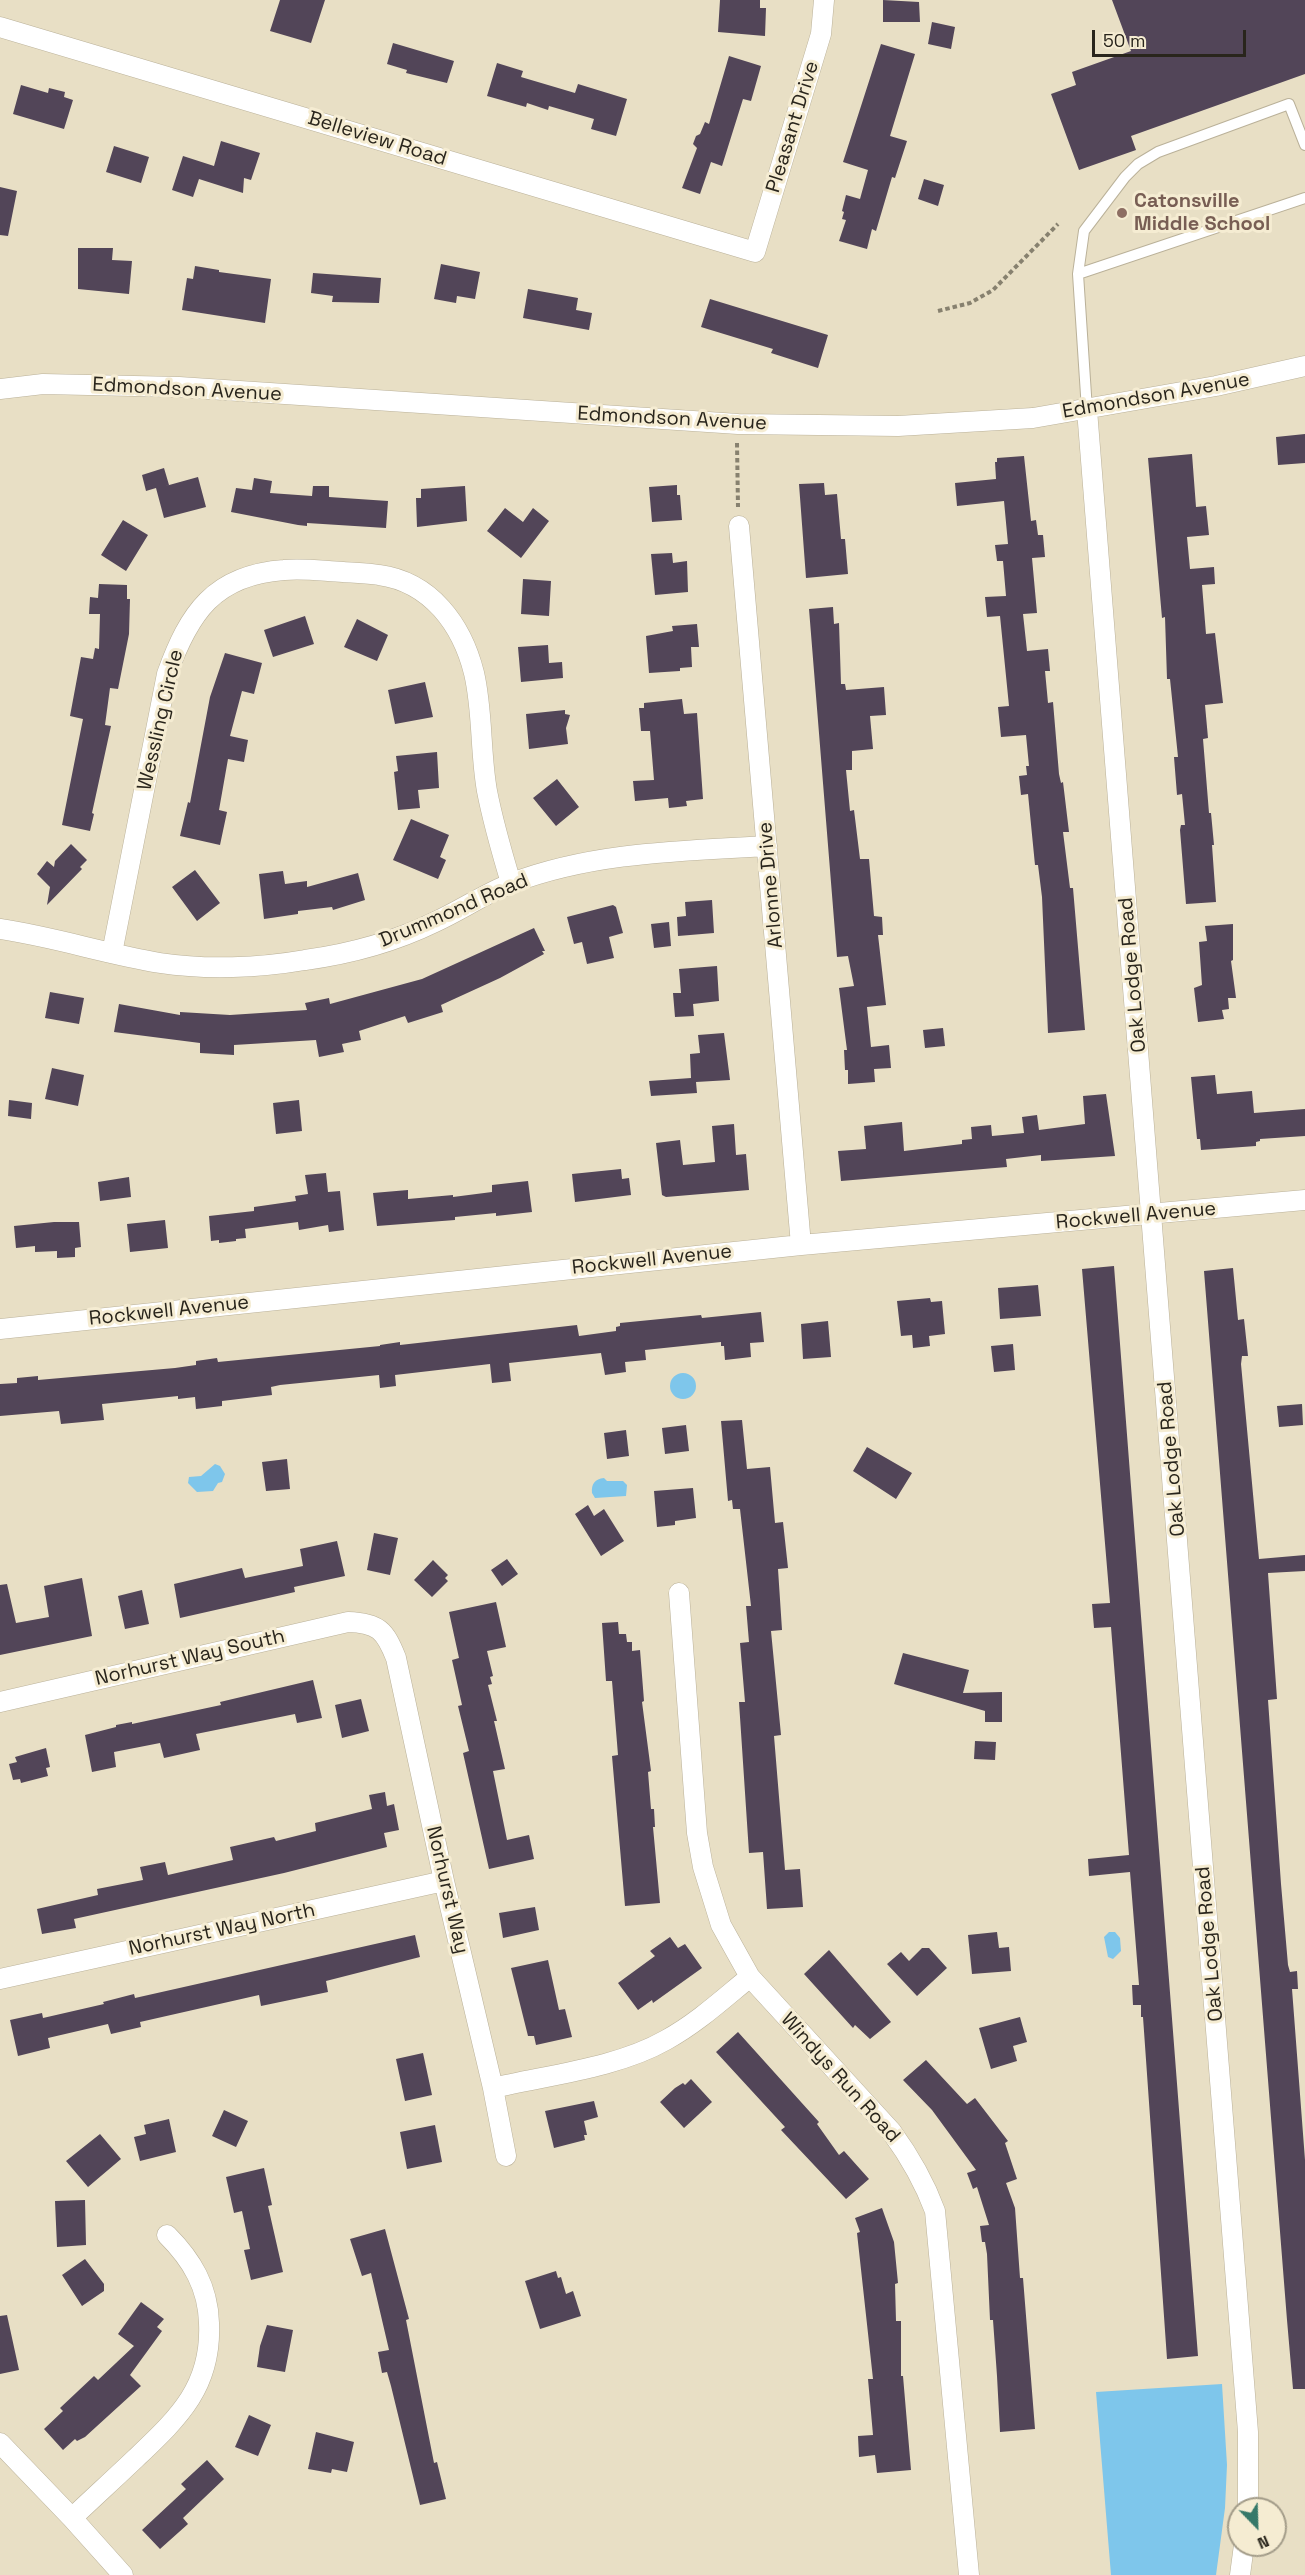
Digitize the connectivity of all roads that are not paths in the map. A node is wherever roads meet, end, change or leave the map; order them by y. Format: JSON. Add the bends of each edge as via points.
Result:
{"nodes":[{"id":1,"x":824,"y":0,"type":"edge"},
{"id":2,"x":0,"y":27,"type":"edge"},
{"id":3,"x":1305,"y":145,"type":"edge"},
{"id":4,"x":1305,"y":196,"type":"edge"},
{"id":5,"x":755,"y":252,"type":"joint"},
{"id":6,"x":1078,"y":274,"type":"junction"},
{"id":7,"x":1305,"y":366,"type":"edge"},
{"id":8,"x":0,"y":378,"type":"edge"},
{"id":9,"x":35,"y":384,"type":"junction"},
{"id":10,"x":0,"y":389,"type":"edge"},
{"id":11,"x":1087,"y":410,"type":"junction"},
{"id":12,"x":739,"y":526,"type":"road end"},
{"id":13,"x":767,"y":846,"type":"junction"},
{"id":14,"x":511,"y":883,"type":"junction"},
{"id":15,"x":0,"y":929,"type":"edge"},
{"id":16,"x":112,"y":953,"type":"junction"},
{"id":17,"x":1305,"y":1200,"type":"edge"},
{"id":18,"x":1152,"y":1215,"type":"junction"},
{"id":19,"x":801,"y":1245,"type":"junction"},
{"id":20,"x":0,"y":1329,"type":"edge"},
{"id":21,"x":679,"y":1593,"type":"dead end"},
{"id":22,"x":379,"y":1628,"type":"joint"},
{"id":23,"x":0,"y":1702,"type":"edge"},
{"id":24,"x":444,"y":1881,"type":"junction"},
{"id":25,"x":750,"y":1977,"type":"junction"},
{"id":26,"x":0,"y":1979,"type":"edge"},
{"id":27,"x":493,"y":2088,"type":"junction"},
{"id":28,"x":506,"y":2156,"type":"dead end"},
{"id":29,"x":167,"y":2235,"type":"dead end"},
{"id":30,"x":0,"y":2444,"type":"edge"},
{"id":31,"x":1248,"y":2497,"type":"edge"},
{"id":32,"x":72,"y":2518,"type":"junction"},
{"id":33,"x":1242,"y":2557,"type":"edge"},
{"id":34,"x":123,"y":2575,"type":"edge"},
{"id":35,"x":969,"y":2575,"type":"edge"},
{"id":36,"x":1240,"y":2575,"type":"edge"}],
"edges":[{"from":1,"to":5,"type":"street","name":"Pleasant Drive","via":[[821,34]]},
{"from":2,"to":5,"type":"street","name":"Belleview Road"},
{"from":3,"to":6,"type":"lane","via":[[1289,104],[1158,152],[1125,177],[1084,231]]},
{"from":4,"to":6,"type":"lane"},
{"from":6,"to":11,"type":"lane"},
{"from":7,"to":11,"type":"street","name":"Edmondson Avenue"},
{"from":8,"to":9,"type":"street","name":"Edmondson Avenue"},
{"from":9,"to":10,"type":"street","name":"Edmondson Avenue"},
{"from":9,"to":11,"type":"street","name":"Edmondson Avenue","via":[[179,387],[738,424],[951,424]]},
{"from":11,"to":18,"type":"street","name":"Oak Lodge Road"},
{"from":12,"to":13,"type":"street","name":"Arlonne Drive"},
{"from":13,"to":14,"type":"street","name":"Drummond Road","via":[[609,858]]},
{"from":13,"to":19,"type":"street","name":"Arlonne Drive"},
{"from":14,"to":16,"type":"street","name":"Drummond Road","via":[[434,923],[391,940],[304,961],[205,966]]},
{"from":14,"to":16,"type":"street","name":"Wessling Circle","via":[[487,790],[474,674],[450,616],[411,585],[381,575],[298,569],[263,572],[212,596],[179,640],[167,674]]},
{"from":15,"to":16,"type":"street","name":"Drummond Road"},
{"from":17,"to":18,"type":"street","name":"Rockwell Avenue"},
{"from":18,"to":19,"type":"street","name":"Rockwell Avenue"},
{"from":18,"to":31,"type":"street","name":"Oak Lodge Road","via":[[1248,2432]]},
{"from":19,"to":20,"type":"street","name":"Rockwell Avenue"},
{"from":21,"to":25,"type":"street","name":"Windys Run Road","via":[[697,1833],[703,1867],[721,1925]]},
{"from":22,"to":23,"type":"street","name":"Norhurst Way South","via":[[348,1622]]},
{"from":22,"to":24,"type":"street","name":"Norhurst Way","via":[[396,1658]]},
{"from":24,"to":26,"type":"street","name":"Norhurst Way North"},
{"from":24,"to":27,"type":"street","name":"Norhurst Way"},
{"from":25,"to":27,"type":"street","via":[[664,2042],[599,2064]]},
{"from":25,"to":35,"type":"street","name":"Windys Run Road","via":[[891,2131],[910,2157],[932,2202],[940,2248]]},
{"from":27,"to":28,"type":"street","name":"Norhurst Way"},
{"from":29,"to":32,"type":"street","via":[[185,2253],[204,2292],[210,2342],[205,2371],[172,2424]]},
{"from":30,"to":32,"type":"street"},
{"from":32,"to":34,"type":"street"},
{"from":33,"to":36,"type":"street"}]}
